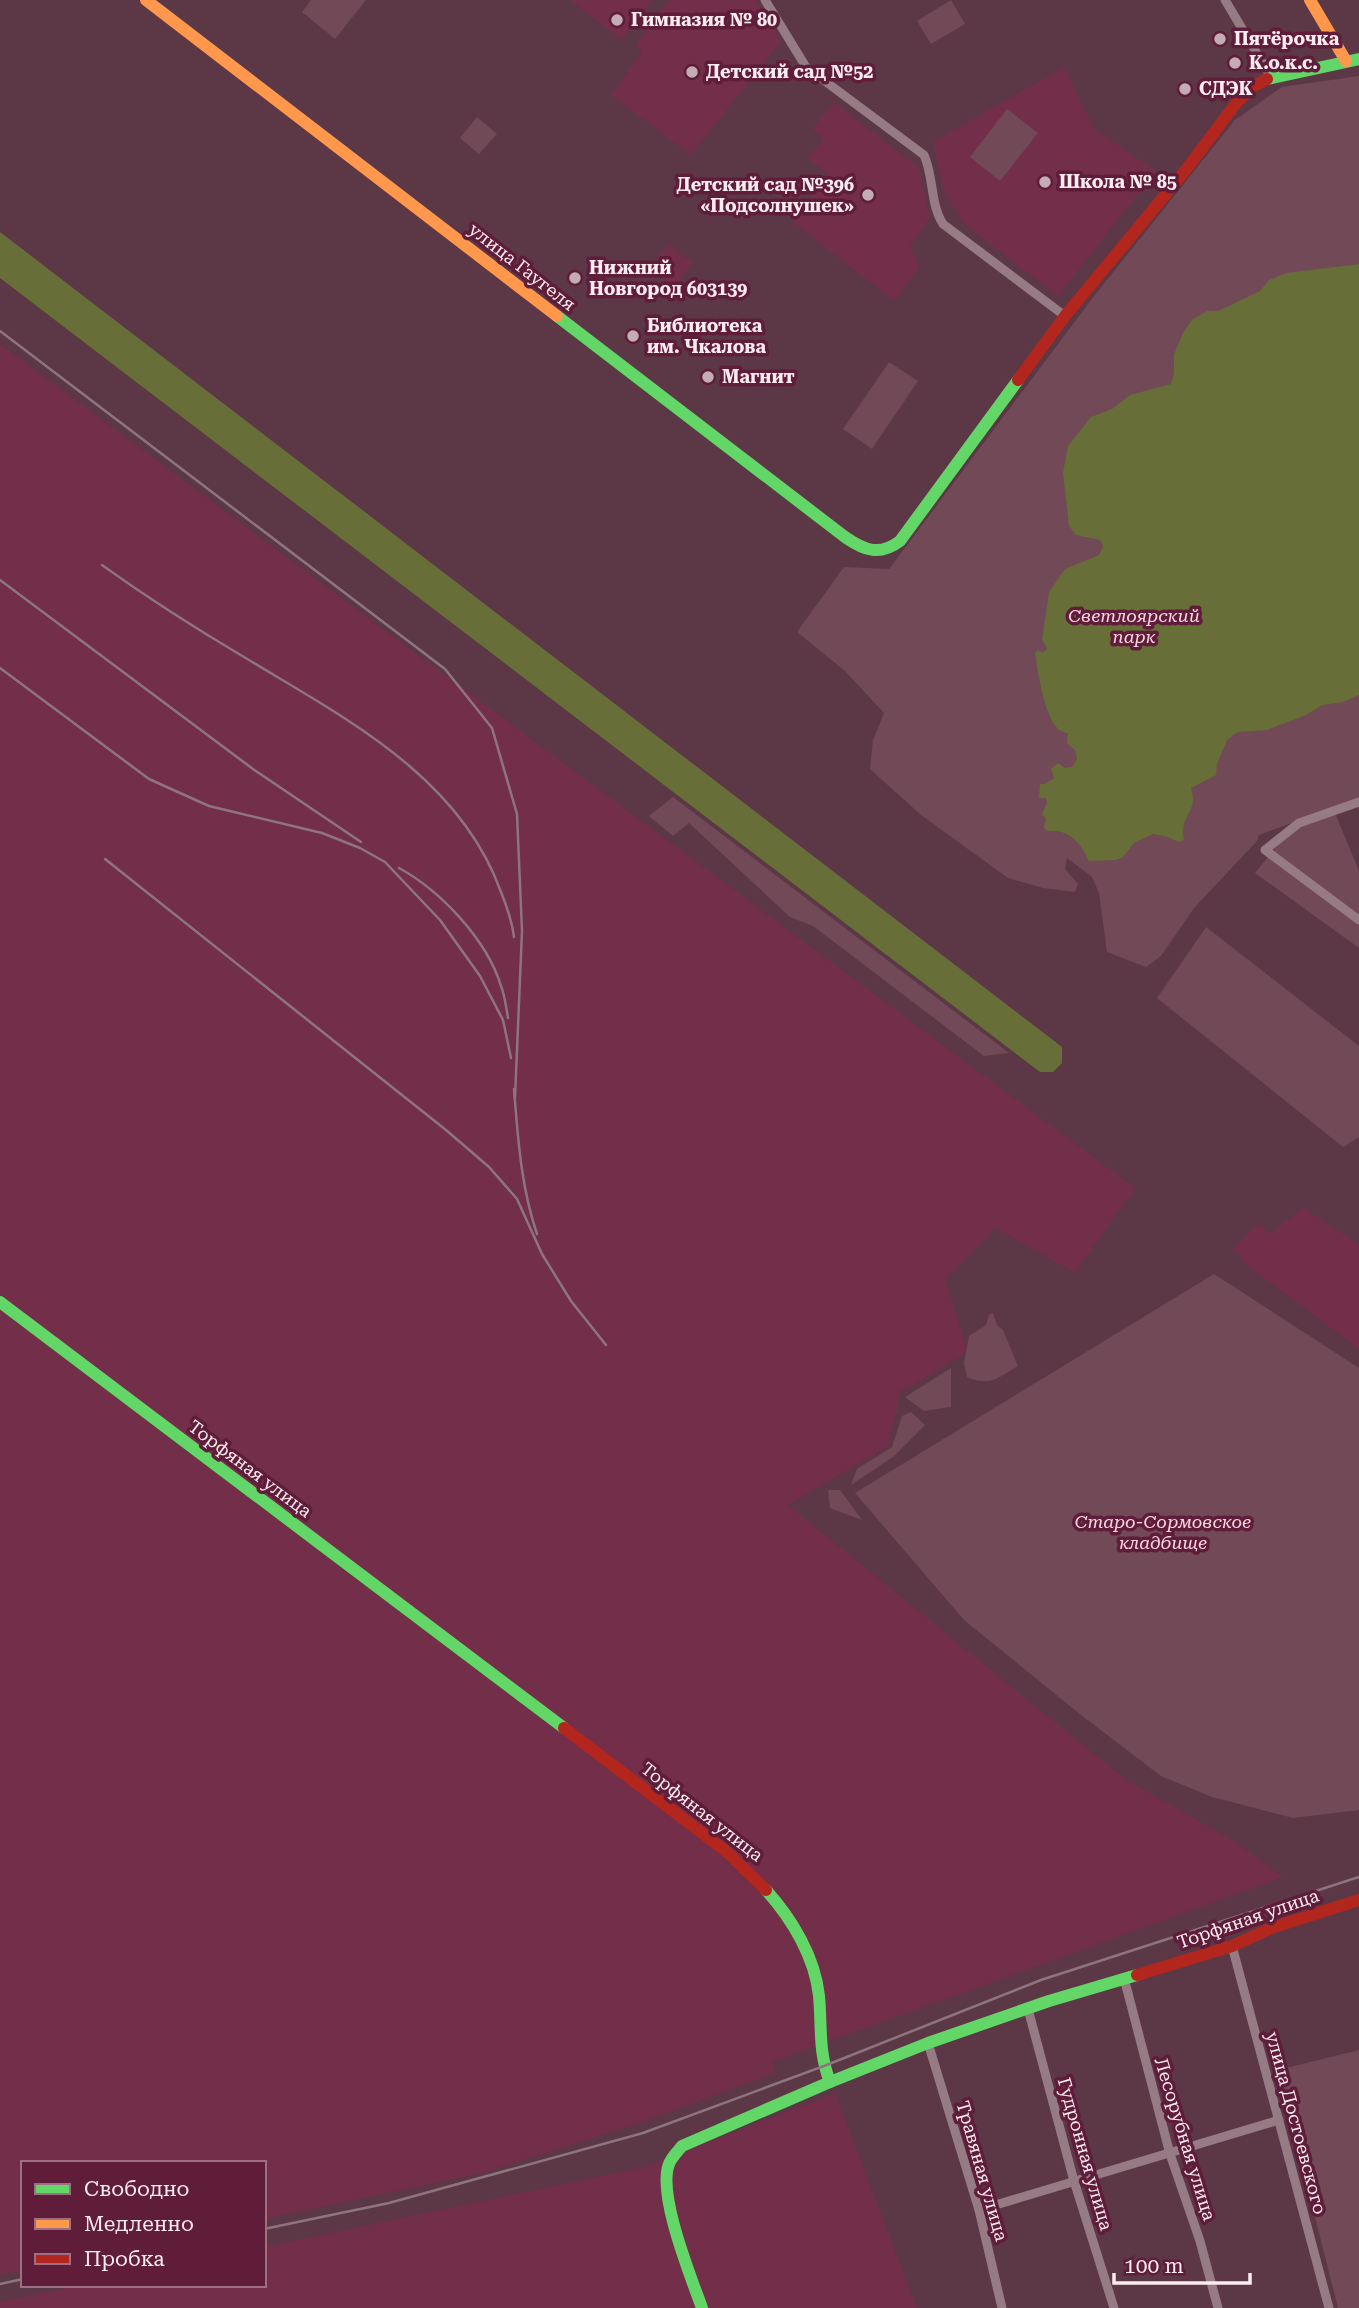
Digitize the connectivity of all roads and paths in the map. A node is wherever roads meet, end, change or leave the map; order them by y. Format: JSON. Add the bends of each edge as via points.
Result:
{"nodes":[{"id":1,"x":146,"y":0,"type":"edge"},
{"id":2,"x":765,"y":0,"type":"edge"},
{"id":3,"x":1225,"y":0,"type":"edge"},
{"id":4,"x":1310,"y":0,"type":"edge"},
{"id":5,"x":1353,"y":60,"type":"edge"},
{"id":6,"x":1271,"y":77,"type":"junction"},
{"id":7,"x":1065,"y":316,"type":"junction"},
{"id":8,"x":1359,"y":802,"type":"edge"},
{"id":9,"x":1359,"y":920,"type":"edge"},
{"id":10,"x":0,"y":1302,"type":"edge"},
{"id":11,"x":1359,"y":1900,"type":"edge"},
{"id":12,"x":1232,"y":1946,"type":"junction"},
{"id":13,"x":1124,"y":1978,"type":"junction"},
{"id":14,"x":1028,"y":2009,"type":"junction"},
{"id":15,"x":928,"y":2043,"type":"junction"},
{"id":16,"x":830,"y":2082,"type":"junction"},
{"id":17,"x":1279,"y":2120,"type":"junction"},
{"id":18,"x":1170,"y":2154,"type":"junction"},
{"id":19,"x":1074,"y":2181,"type":"junction"},
{"id":20,"x":979,"y":2210,"type":"junction"},
{"id":21,"x":702,"y":2308,"type":"edge"},
{"id":22,"x":1002,"y":2308,"type":"edge"},
{"id":23,"x":1114,"y":2308,"type":"edge"},
{"id":24,"x":1218,"y":2308,"type":"edge"},
{"id":25,"x":1329,"y":2308,"type":"edge"}],
"edges":[{"from":1,"to":7,"type":"street","name":"улица Гаугеля","via":[[869,551],[889,551],[900,541]]},
{"from":2,"to":7,"type":"street","via":[[806,67],[924,155],[943,224]]},
{"from":3,"to":6,"type":"street"},
{"from":4,"to":5,"type":"street"},
{"from":5,"to":6,"type":"street"},
{"from":6,"to":7,"type":"street","via":[[1237,102]]},
{"from":8,"to":9,"type":"street","via":[[1299,823],[1265,850]]},
{"from":10,"to":16,"type":"street","name":"Торфяная улица","via":[[759,1879],[781,1905],[810,1963],[818,1992],[820,2045]]},
{"from":11,"to":12,"type":"street","name":"Торфяная улица"},
{"from":12,"to":13,"type":"street","name":"Торфяная улица"},
{"from":12,"to":17,"type":"street","name":"улица Достоевского"},
{"from":13,"to":14,"type":"street","name":"Торфяная улица"},
{"from":13,"to":18,"type":"street","name":"Лесорубная улица"},
{"from":14,"to":15,"type":"street","name":"Торфяная улица"},
{"from":14,"to":19,"type":"street","name":"Гудронная улица"},
{"from":15,"to":16,"type":"street","name":"Торфяная улица"},
{"from":15,"to":20,"type":"street","name":"Травяная улица"},
{"from":16,"to":21,"type":"street","via":[[695,2139],[682,2146],[669,2164],[670,2206]]},
{"from":17,"to":18,"type":"street"},
{"from":17,"to":25,"type":"street","name":"улица Достоевского"},
{"from":18,"to":19,"type":"street"},
{"from":18,"to":24,"type":"street","name":"Лесорубная улица"},
{"from":19,"to":20,"type":"street"},
{"from":19,"to":23,"type":"street","name":"Гудронная улица"},
{"from":20,"to":22,"type":"street","name":"Травяная улица"}]}
